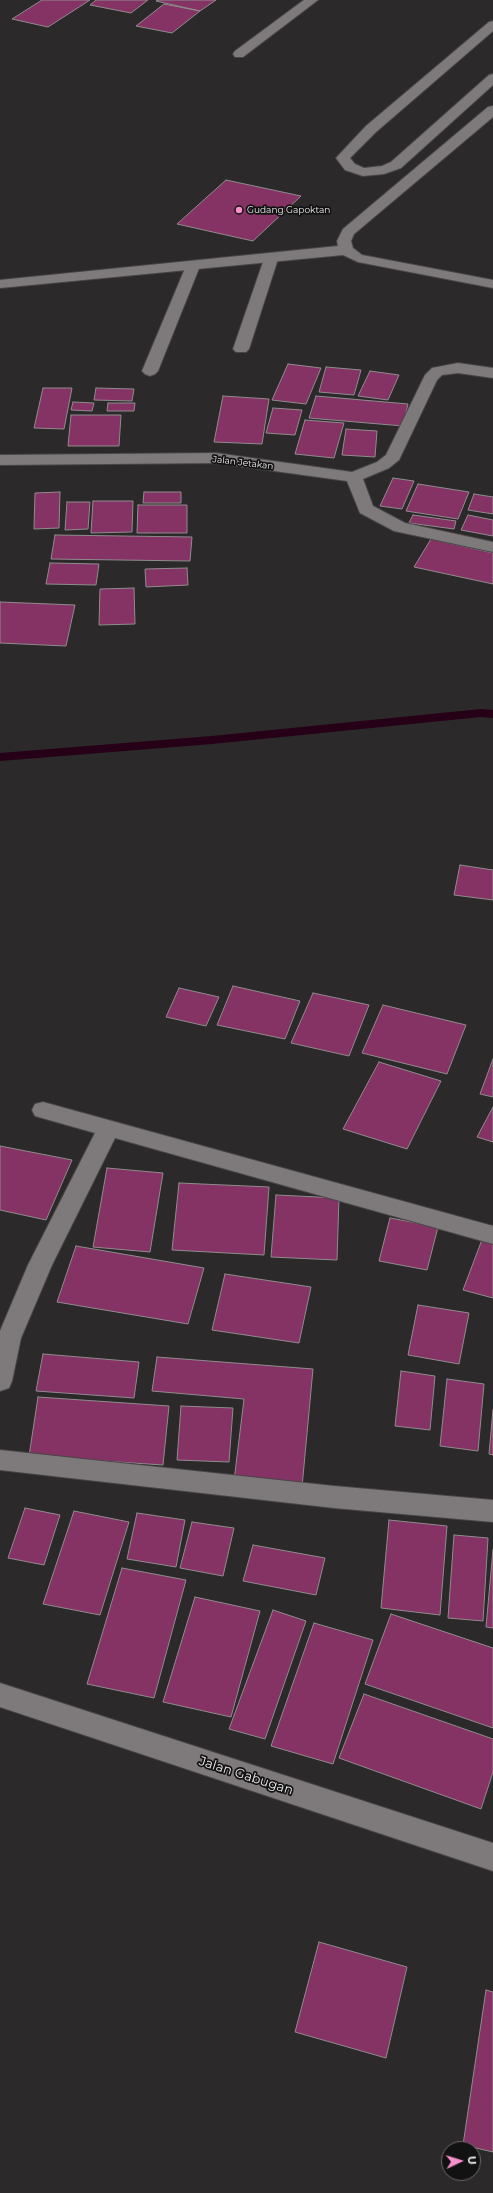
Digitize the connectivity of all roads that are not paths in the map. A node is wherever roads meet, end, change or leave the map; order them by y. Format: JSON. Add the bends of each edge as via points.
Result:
{"nodes":[{"id":1,"x":312,"y":0,"type":"edge"},
{"id":2,"x":493,"y":25,"type":"edge"},
{"id":3,"x":239,"y":54,"type":"dead end"},
{"id":4,"x":493,"y":78,"type":"edge"},
{"id":5,"x":493,"y":110,"type":"edge"},
{"id":6,"x":346,"y":250,"type":"junction"},
{"id":7,"x":271,"y":259,"type":"junction"},
{"id":8,"x":193,"y":266,"type":"junction"},
{"id":9,"x":0,"y":284,"type":"edge"},
{"id":10,"x":493,"y":284,"type":"edge"},
{"id":11,"x":241,"y":349,"type":"dead end"},
{"id":12,"x":150,"y":371,"type":"dead end"},
{"id":13,"x":493,"y":373,"type":"edge"},
{"id":14,"x":0,"y":460,"type":"edge"},
{"id":15,"x":354,"y":477,"type":"junction"},
{"id":16,"x":493,"y":547,"type":"edge"},
{"id":17,"x":43,"y":1110,"type":"dead end"},
{"id":18,"x":108,"y":1129,"type":"junction"},
{"id":19,"x":493,"y":1235,"type":"edge"},
{"id":20,"x":0,"y":1381,"type":"edge"},
{"id":21,"x":0,"y":1460,"type":"edge"},
{"id":22,"x":493,"y":1512,"type":"edge"},
{"id":23,"x":0,"y":1695,"type":"edge"},
{"id":24,"x":493,"y":1857,"type":"edge"}],
"edges":[{"from":1,"to":3,"type":"street"},
{"from":2,"to":4,"type":"street","via":[[371,129],[344,158],[350,167],[363,172],[384,170],[396,165]]},
{"from":5,"to":6,"type":"street","via":[[348,232],[344,241]]},
{"from":6,"to":7,"type":"street"},
{"from":6,"to":10,"type":"street","via":[[358,258],[379,264]]},
{"from":7,"to":8,"type":"street"},
{"from":7,"to":11,"type":"street"},
{"from":8,"to":9,"type":"street"},
{"from":8,"to":12,"type":"street"},
{"from":13,"to":15,"type":"street","via":[[458,368],[437,371],[430,378],[394,457],[383,465]]},
{"from":14,"to":15,"type":"street","name":"Jalan Jetakan","via":[[216,458]]},
{"from":15,"to":16,"type":"street","via":[[366,508],[400,527]]},
{"from":17,"to":18,"type":"street"},
{"from":18,"to":19,"type":"street"},
{"from":18,"to":20,"type":"street","via":[[40,1265],[9,1338]]},
{"from":21,"to":22,"type":"street"},
{"from":23,"to":24,"type":"street","name":"Jalan Gabugan"}]}
